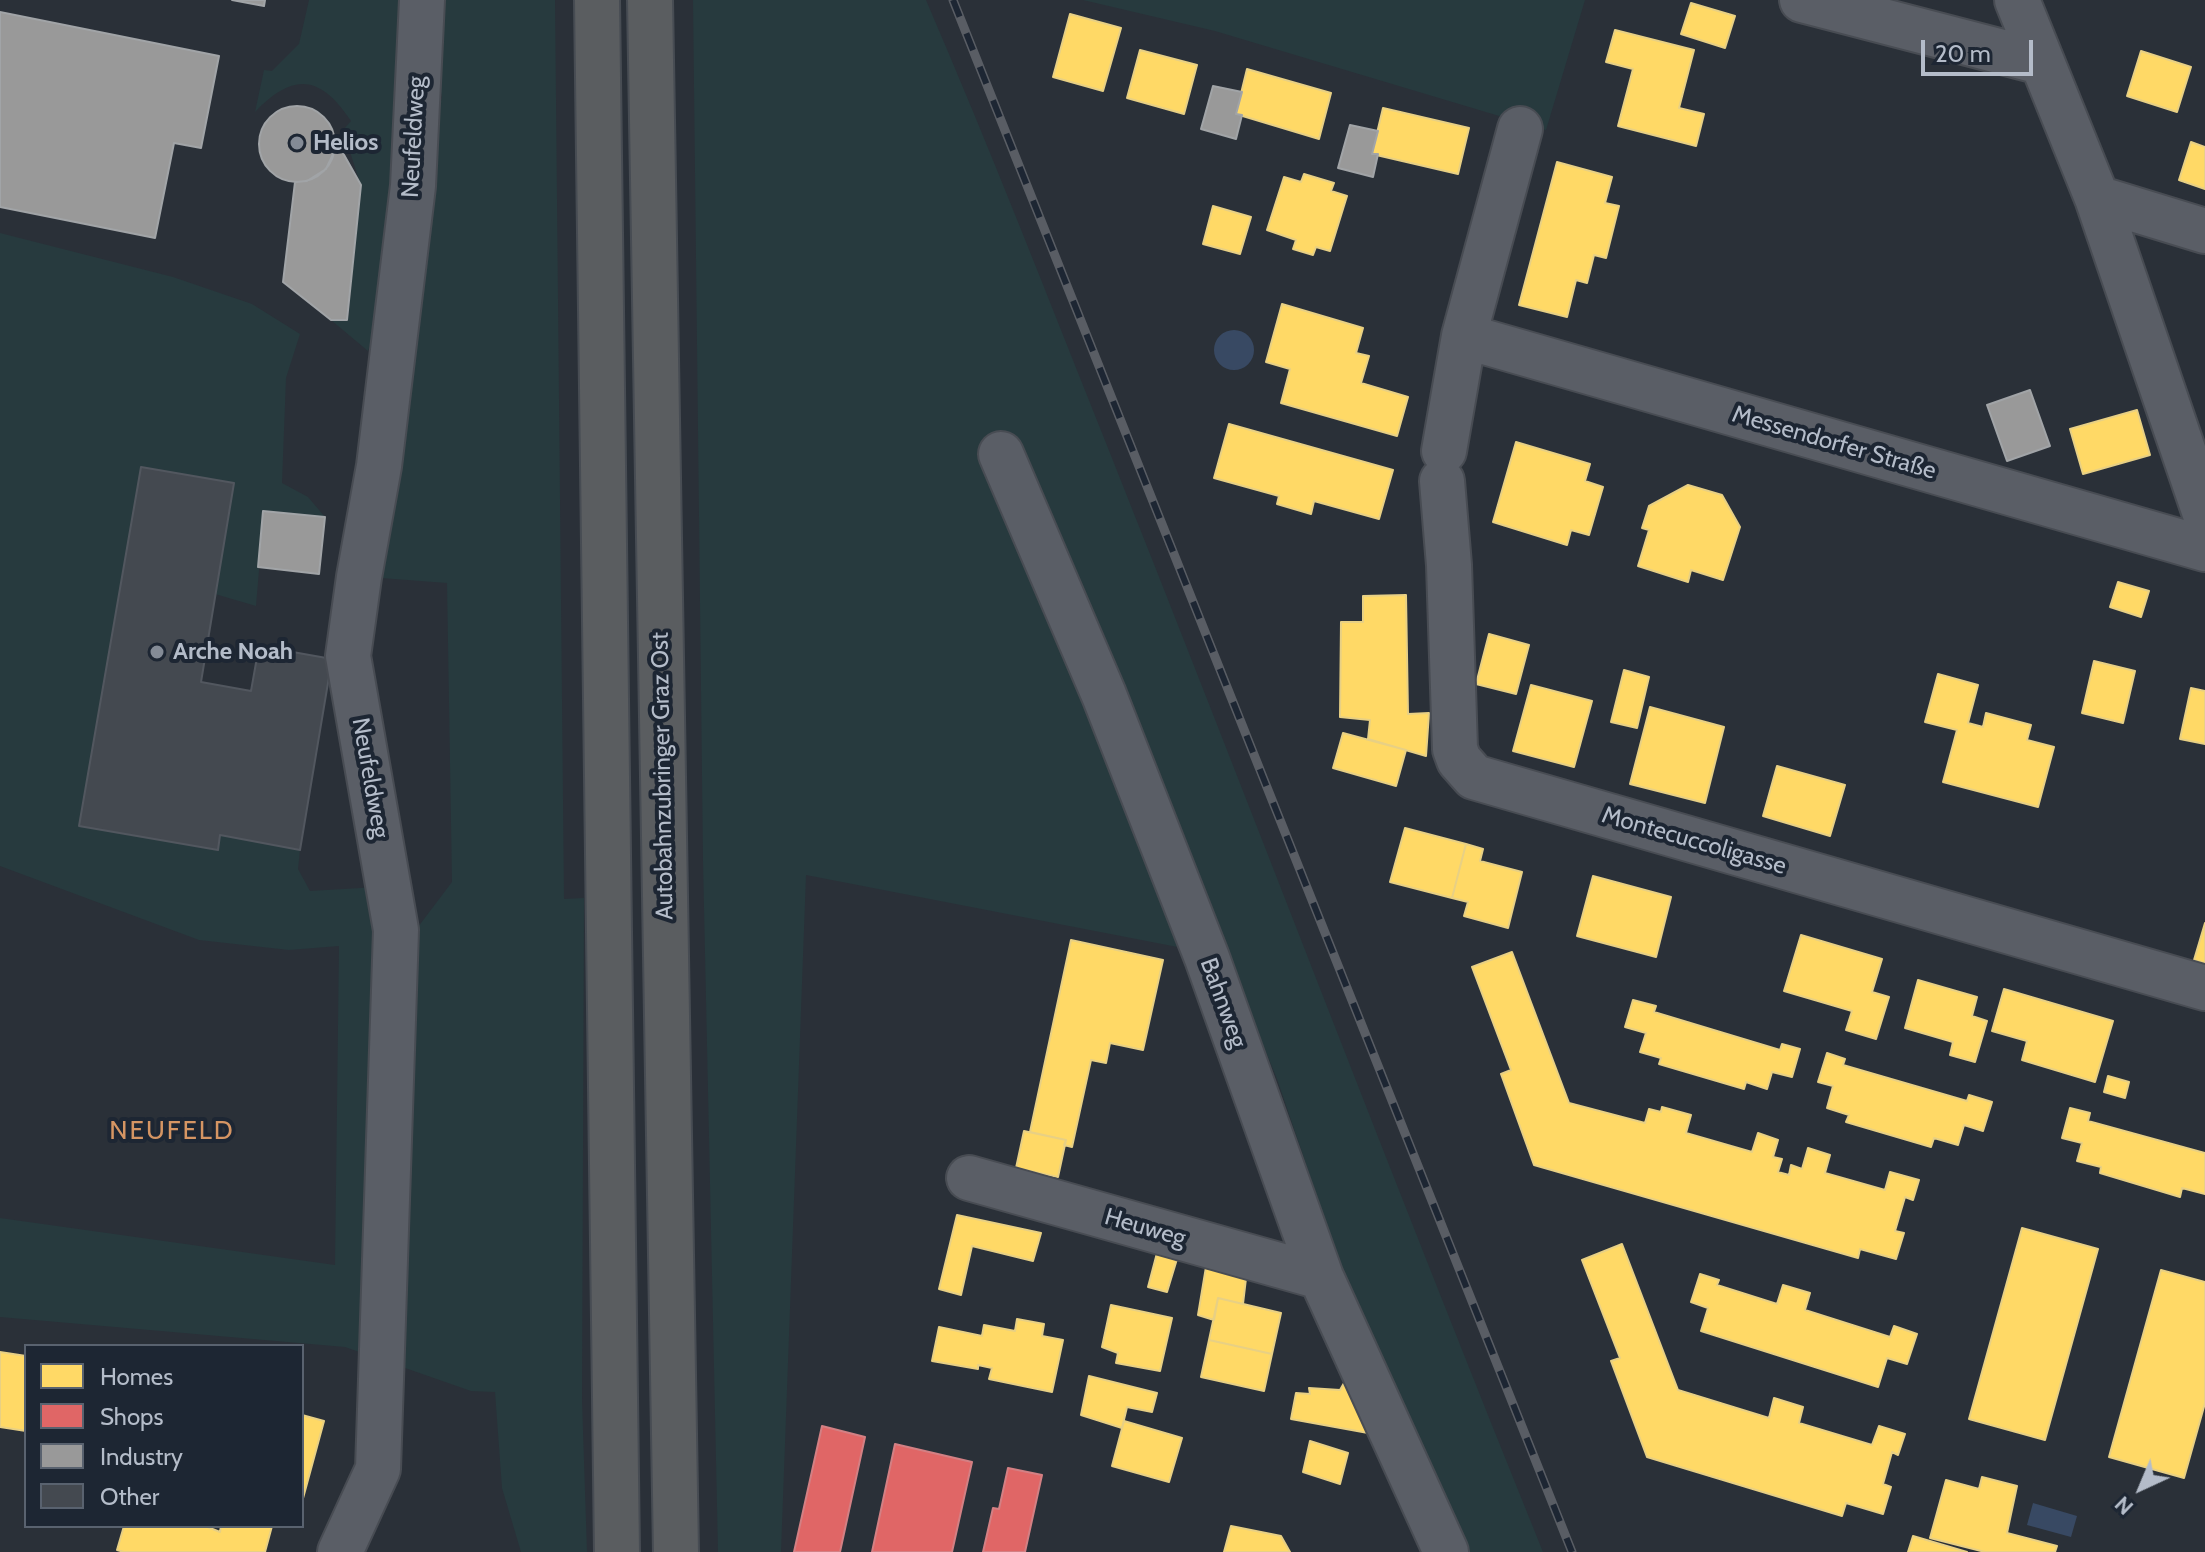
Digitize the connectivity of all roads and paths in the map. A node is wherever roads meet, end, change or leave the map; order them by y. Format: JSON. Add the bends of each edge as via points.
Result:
{"nodes":[{"id":1,"x":422,"y":0,"type":"edge"},
{"id":2,"x":597,"y":0,"type":"edge"},
{"id":3,"x":650,"y":0,"type":"edge"},
{"id":4,"x":1802,"y":0,"type":"edge"},
{"id":5,"x":2017,"y":0,"type":"edge"},
{"id":6,"x":2041,"y":62,"type":"junction"},
{"id":7,"x":1520,"y":129,"type":"dead end"},
{"id":8,"x":2097,"y":198,"type":"junction"},
{"id":9,"x":2205,"y":231,"type":"edge"},
{"id":10,"x":1464,"y":336,"type":"junction"},
{"id":11,"x":1001,"y":454,"type":"dead end"},
{"id":12,"x":2205,"y":514,"type":"edge"},
{"id":13,"x":2205,"y":549,"type":"edge"},
{"id":14,"x":2205,"y":988,"type":"edge"},
{"id":15,"x":969,"y":1178,"type":"dead end"},
{"id":16,"x":1321,"y":1277,"type":"junction"},
{"id":17,"x":340,"y":1552,"type":"edge"},
{"id":18,"x":617,"y":1552,"type":"edge"},
{"id":19,"x":676,"y":1552,"type":"edge"},
{"id":20,"x":1446,"y":1552,"type":"edge"}],
"edges":[{"from":1,"to":17,"type":"street","name":"Neufeldweg","via":[[413,186],[378,368],[379,466],[348,656],[396,930],[378,1469]]},
{"from":2,"to":18,"type":"highway"},
{"from":3,"to":19,"type":"highway","name":"Autobahnzubringer Graz Ost"},
{"from":4,"to":6,"type":"street"},
{"from":5,"to":6,"type":"street"},
{"from":6,"to":8,"type":"street"},
{"from":7,"to":10,"type":"street","name":"Montecuccoligasse"},
{"from":8,"to":9,"type":"street"},
{"from":8,"to":12,"type":"street"},
{"from":10,"to":13,"type":"street","name":"Messendorfer Straße"},
{"from":10,"to":14,"type":"street","name":"Montecuccoligasse","via":[[1443,466],[1455,749],[1474,777]]},
{"from":11,"to":16,"type":"street","name":"Bahnweg","via":[[1104,695],[1207,958]]},
{"from":15,"to":16,"type":"street","name":"Heuweg"},
{"from":16,"to":20,"type":"street","name":"Bahnweg"}]}
